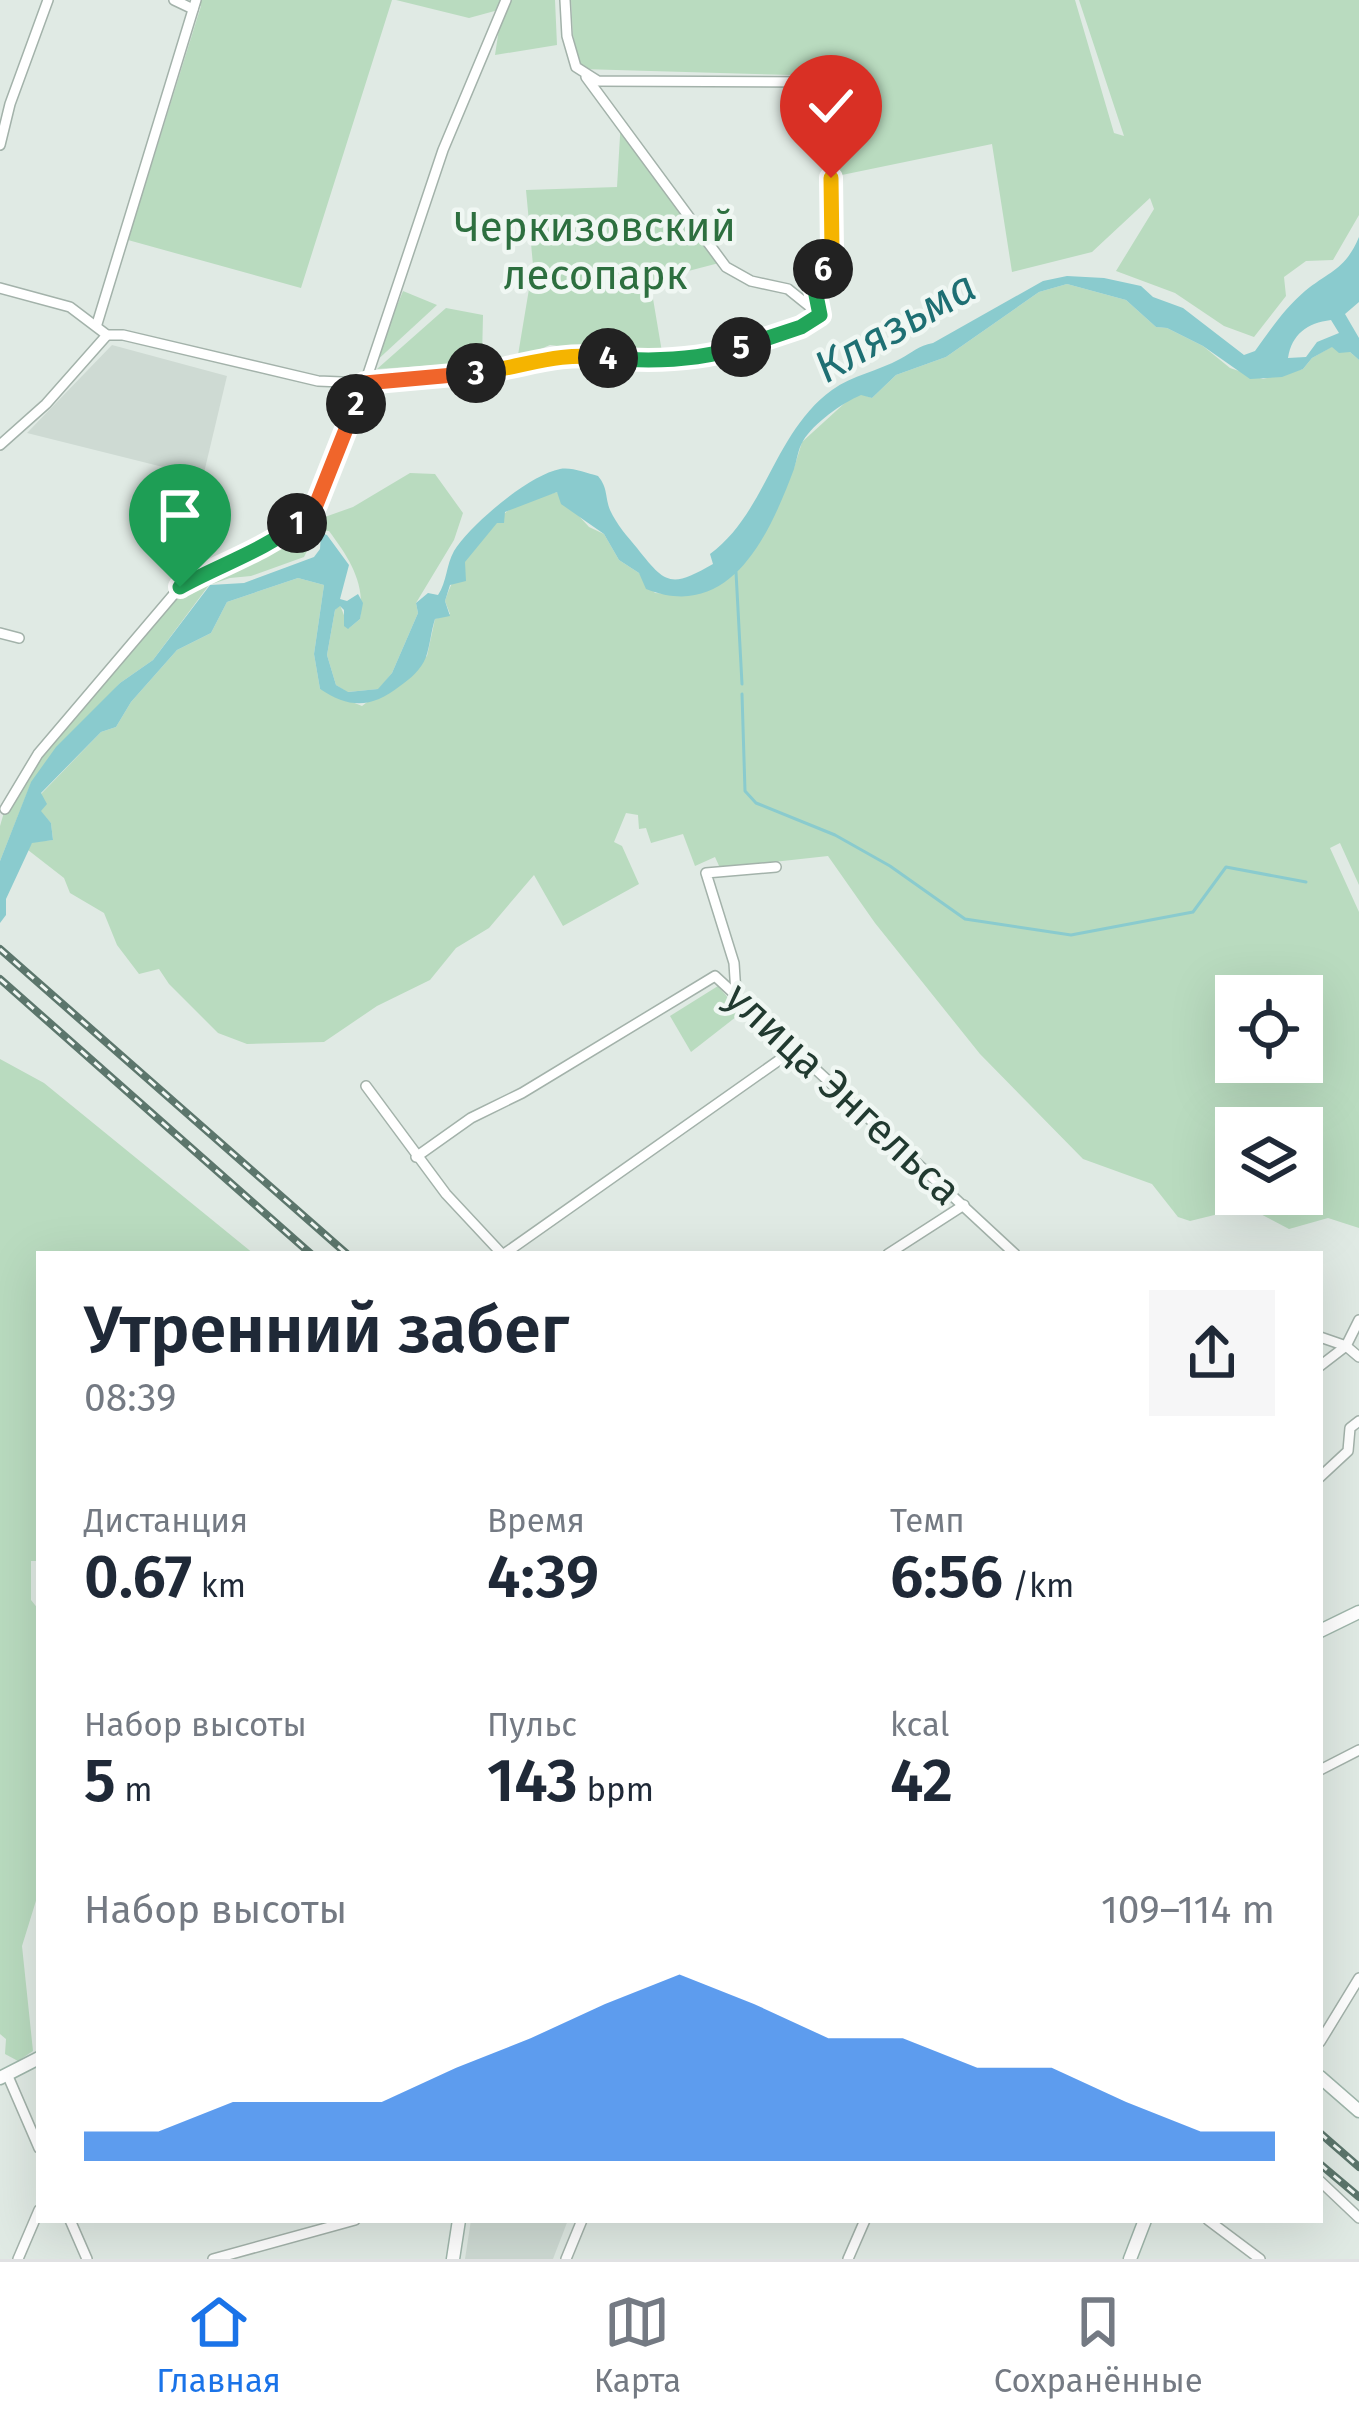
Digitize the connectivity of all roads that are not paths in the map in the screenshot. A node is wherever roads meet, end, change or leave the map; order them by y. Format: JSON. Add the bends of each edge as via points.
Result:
{"nodes":[{"id":1,"x":47,"y":0,"type":"edge"},
{"id":2,"x":173,"y":0,"type":"edge"},
{"id":3,"x":506,"y":0,"type":"edge"},
{"id":4,"x":565,"y":0,"type":"edge"},
{"id":5,"x":195,"y":5,"type":"edge"},
{"id":6,"x":586,"y":77,"type":"junction"},
{"id":7,"x":5,"y":102,"type":"edge"},
{"id":8,"x":0,"y":145,"type":"edge"},
{"id":9,"x":0,"y":288,"type":"edge"},
{"id":10,"x":820,"y":315,"type":"junction"},
{"id":11,"x":97,"y":324,"type":"junction"},
{"id":12,"x":107,"y":335,"type":"junction"},
{"id":13,"x":365,"y":383,"type":"junction"},
{"id":14,"x":0,"y":445,"type":"edge"},
{"id":15,"x":0,"y":633,"type":"edge"},
{"id":16,"x":19,"y":638,"type":"dead end"},
{"id":17,"x":5,"y":809,"type":"dead end"},
{"id":18,"x":776,"y":867,"type":"dead end"},
{"id":19,"x":736,"y":994,"type":"junction"},
{"id":20,"x":792,"y":1051,"type":"junction"},
{"id":21,"x":366,"y":1086,"type":"dead end"},
{"id":22,"x":416,"y":1156,"type":"junction"},
{"id":23,"x":964,"y":1205,"type":"junction"},
{"id":24,"x":500,"y":1251,"type":"edge"},
{"id":25,"x":507,"y":1251,"type":"edge"},
{"id":26,"x":893,"y":1251,"type":"edge"},
{"id":27,"x":1012,"y":1251,"type":"edge"},
{"id":28,"x":1359,"y":1320,"type":"edge"},
{"id":29,"x":1323,"y":1337,"type":"edge"},
{"id":30,"x":1346,"y":1346,"type":"junction"},
{"id":31,"x":1359,"y":1357,"type":"edge"},
{"id":32,"x":1323,"y":1364,"type":"edge"},
{"id":33,"x":1359,"y":1421,"type":"edge"},
{"id":34,"x":1323,"y":1474,"type":"edge"},
{"id":35,"x":1359,"y":1612,"type":"edge"},
{"id":36,"x":1323,"y":1630,"type":"edge"},
{"id":37,"x":1359,"y":1750,"type":"edge"},
{"id":38,"x":1323,"y":1768,"type":"edge"},
{"id":39,"x":1359,"y":1978,"type":"edge"},
{"id":40,"x":1323,"y":2037,"type":"edge"},
{"id":41,"x":36,"y":2060,"type":"edge"},
{"id":42,"x":3,"y":2076,"type":"edge"},
{"id":43,"x":1323,"y":2080,"type":"edge"},
{"id":44,"x":1359,"y":2111,"type":"edge"},
{"id":45,"x":36,"y":2142,"type":"edge"},
{"id":46,"x":1323,"y":2184,"type":"edge"},
{"id":47,"x":36,"y":2217,"type":"edge"},
{"id":48,"x":1359,"y":2218,"type":"edge"},
{"id":49,"x":71,"y":2223,"type":"edge"},
{"id":50,"x":344,"y":2223,"type":"edge"},
{"id":51,"x":459,"y":2223,"type":"edge"},
{"id":52,"x":581,"y":2223,"type":"edge"},
{"id":53,"x":864,"y":2223,"type":"edge"},
{"id":54,"x":1144,"y":2223,"type":"edge"},
{"id":55,"x":1212,"y":2223,"type":"edge"},
{"id":56,"x":18,"y":2259,"type":"edge"},
{"id":57,"x":86,"y":2259,"type":"edge"},
{"id":58,"x":213,"y":2259,"type":"edge"},
{"id":59,"x":453,"y":2259,"type":"edge"},
{"id":60,"x":566,"y":2259,"type":"edge"},
{"id":61,"x":848,"y":2259,"type":"edge"},
{"id":62,"x":1130,"y":2259,"type":"edge"},
{"id":63,"x":1260,"y":2259,"type":"edge"}],
"edges":[{"from":1,"to":7,"type":"street"},
{"from":2,"to":5,"type":"street"},
{"from":3,"to":13,"type":"street","via":[[443,150]]},
{"from":4,"to":6,"type":"street","via":[[571,51]]},
{"from":5,"to":11,"type":"street"},
{"from":6,"to":10,"type":"street","via":[[726,267],[788,289]]},
{"from":6,"to":10,"type":"street","via":[[821,82],[835,216],[832,251],[814,285]]},
{"from":7,"to":8,"type":"street"},
{"from":9,"to":11,"type":"street"},
{"from":10,"to":13,"type":"street","via":[[717,354],[540,357],[508,369]]},
{"from":11,"to":12,"type":"street"},
{"from":12,"to":13,"type":"street","via":[[318,381]]},
{"from":12,"to":14,"type":"street"},
{"from":13,"to":17,"type":"street","via":[[316,505],[284,535],[180,587],[38,754]]},
{"from":15,"to":16,"type":"street"},
{"from":18,"to":19,"type":"street","via":[[706,873]]},
{"from":19,"to":20,"type":"street","name":"улица Энгельса"},
{"from":19,"to":22,"type":"street","name":"улица Энгельса","via":[[715,976]]},
{"from":20,"to":23,"type":"street","name":"улица Энгельса"},
{"from":20,"to":25,"type":"street"},
{"from":21,"to":22,"type":"street"},
{"from":22,"to":24,"type":"street"},
{"from":23,"to":26,"type":"street"},
{"from":23,"to":27,"type":"street","name":"улица Энгельса"},
{"from":28,"to":30,"type":"street"},
{"from":29,"to":30,"type":"street"},
{"from":30,"to":31,"type":"street"},
{"from":30,"to":32,"type":"street"},
{"from":33,"to":34,"type":"street","via":[[1350,1427],[1348,1451]]},
{"from":35,"to":36,"type":"street"},
{"from":37,"to":38,"type":"street"},
{"from":39,"to":40,"type":"street"},
{"from":41,"to":42,"type":"street"},
{"from":42,"to":45,"type":"street"},
{"from":43,"to":44,"type":"street"},
{"from":46,"to":48,"type":"street"},
{"from":47,"to":56,"type":"street"},
{"from":49,"to":57,"type":"street"},
{"from":50,"to":58,"type":"street"},
{"from":51,"to":59,"type":"street"},
{"from":52,"to":60,"type":"street"},
{"from":53,"to":61,"type":"street"},
{"from":54,"to":62,"type":"street"},
{"from":55,"to":63,"type":"street"}]}
